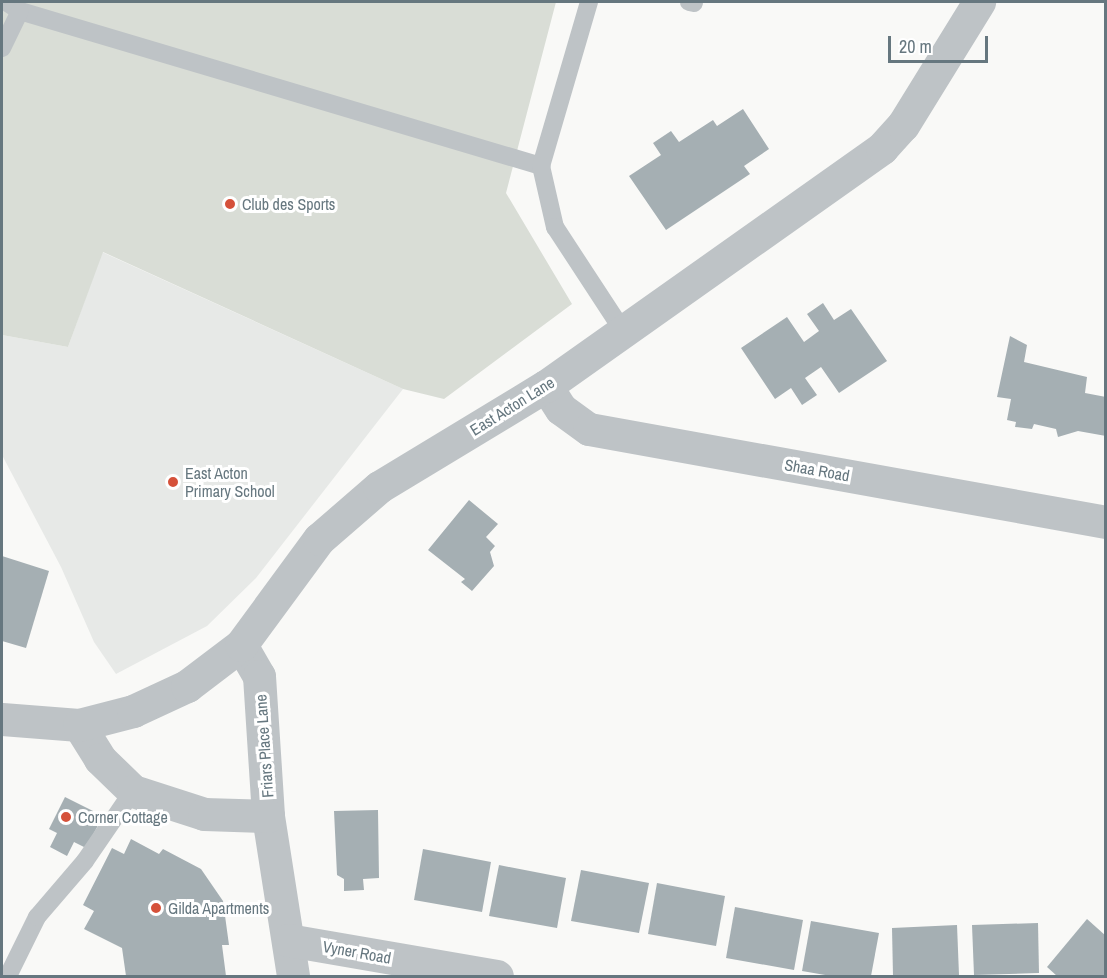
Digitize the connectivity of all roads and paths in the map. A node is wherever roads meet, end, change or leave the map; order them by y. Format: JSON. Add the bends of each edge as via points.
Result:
{"nodes":[{"id":1,"x":589,"y":2,"type":"edge"},
{"id":2,"x":979,"y":2,"type":"edge"},
{"id":3,"x":13,"y":6,"type":"edge"},
{"id":4,"x":2,"y":48,"type":"edge"},
{"id":5,"x":541,"y":166,"type":"junction"},
{"id":6,"x":623,"y":331,"type":"junction"},
{"id":7,"x":546,"y":386,"type":"junction"},
{"id":8,"x":1106,"y":522,"type":"edge"},
{"id":9,"x":242,"y":645,"type":"junction"},
{"id":10,"x":2,"y":720,"type":"edge"},
{"id":11,"x":79,"y":725,"type":"junction"},
{"id":12,"x":133,"y":791,"type":"junction"},
{"id":13,"x":268,"y":816,"type":"junction"},
{"id":14,"x":288,"y":940,"type":"junction"},
{"id":15,"x":8,"y":976,"type":"edge"},
{"id":16,"x":293,"y":976,"type":"edge"},
{"id":17,"x":497,"y":976,"type":"edge"}],
"edges":[{"from":1,"to":5,"type":"lane"},
{"from":2,"to":6,"type":"street","name":"East Acton Lane","via":[[903,125],[882,148]]},
{"from":3,"to":4,"type":"lane"},
{"from":3,"to":5,"type":"lane"},
{"from":5,"to":6,"type":"lane","via":[[555,227]]},
{"from":6,"to":7,"type":"street","name":"East Acton Lane"},
{"from":7,"to":8,"type":"street","name":"Shaa Road","via":[[561,409],[589,429]]},
{"from":7,"to":9,"type":"street","name":"East Acton Lane","via":[[379,487],[319,539]]},
{"from":9,"to":11,"type":"street","name":"East Acton Lane","via":[[187,686],[134,711]]},
{"from":9,"to":13,"type":"street","name":"Friars Place Lane","via":[[259,676]]},
{"from":10,"to":11,"type":"street","name":"East Acton Lane"},
{"from":11,"to":12,"type":"street","name":"Friars Place Lane","via":[[100,759]]},
{"from":12,"to":13,"type":"street","name":"Friars Place Lane","via":[[204,814]]},
{"from":12,"to":15,"type":"lane","via":[[85,861],[37,917]]},
{"from":13,"to":14,"type":"street","name":"Friars Place Lane"},
{"from":14,"to":16,"type":"street","name":"Friars Place Lane"},
{"from":14,"to":17,"type":"street","name":"Vyner Road"}]}
